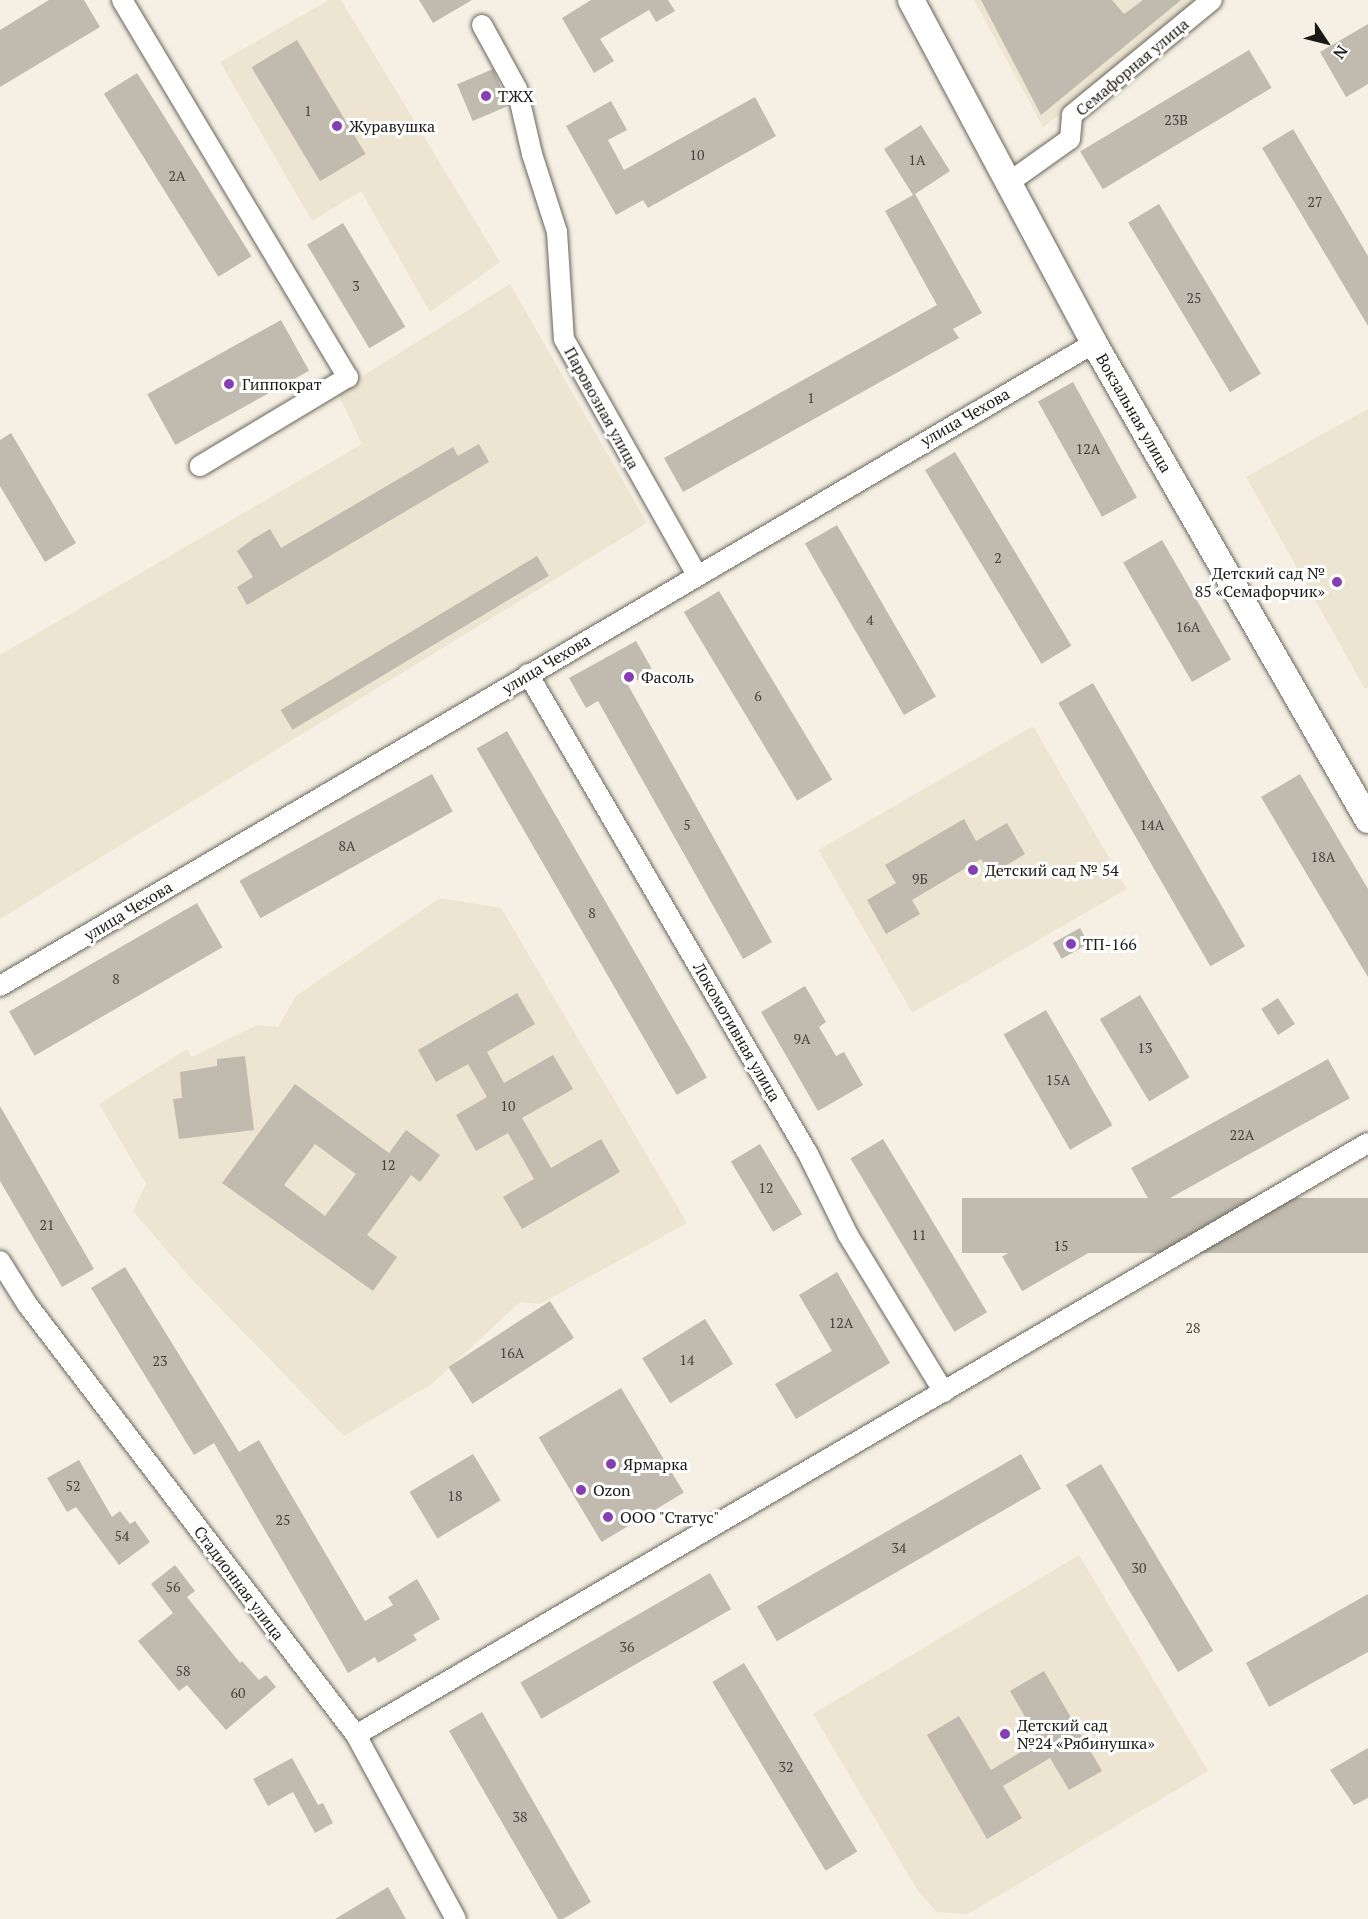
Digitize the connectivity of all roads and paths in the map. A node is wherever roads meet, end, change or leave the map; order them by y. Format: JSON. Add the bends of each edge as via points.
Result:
{"nodes":[{"id":1,"x":122,"y":0,"type":"edge"},
{"id":2,"x":911,"y":0,"type":"edge"},
{"id":3,"x":1212,"y":0,"type":"edge"},
{"id":4,"x":482,"y":25,"type":"dead end"},
{"id":5,"x":1008,"y":183,"type":"junction"},
{"id":6,"x":1094,"y":342,"type":"junction"},
{"id":7,"x":200,"y":466,"type":"dead end"},
{"id":8,"x":697,"y":575,"type":"junction"},
{"id":9,"x":528,"y":674,"type":"junction"},
{"id":10,"x":1368,"y":820,"type":"edge"},
{"id":11,"x":0,"y":986,"type":"edge"},
{"id":12,"x":1368,"y":1143,"type":"edge"},
{"id":13,"x":0,"y":1261,"type":"edge"},
{"id":14,"x":0,"y":1290,"type":"edge"},
{"id":15,"x":27,"y":1304,"type":"junction"},
{"id":16,"x":944,"y":1392,"type":"junction"},
{"id":17,"x":356,"y":1735,"type":"junction"},
{"id":18,"x":456,"y":1919,"type":"edge"}],
"edges":[{"from":1,"to":7,"type":"street","via":[[348,377]]},
{"from":2,"to":5,"type":"main road","name":"Вокзальная улица"},
{"from":3,"to":5,"type":"street","name":"Семафорная улица","via":[[1072,115],[1070,139]]},
{"from":4,"to":8,"type":"street","name":"Паровозная улица","via":[[517,89],[532,154],[557,232],[564,339]]},
{"from":5,"to":6,"type":"main road","name":"Вокзальная улица"},
{"from":6,"to":8,"type":"street","name":"улица Чехова"},
{"from":6,"to":10,"type":"main road","name":"Вокзальная улица"},
{"from":8,"to":9,"type":"street","name":"улица Чехова"},
{"from":9,"to":11,"type":"street","name":"улица Чехова"},
{"from":9,"to":16,"type":"street","name":"Локомотивная улица","via":[[808,1154],[848,1235]]},
{"from":12,"to":16,"type":"street"},
{"from":13,"to":15,"type":"street","name":"Стадионная улица"},
{"from":14,"to":15,"type":"street"},
{"from":15,"to":17,"type":"street","name":"Стадионная улица"},
{"from":16,"to":17,"type":"street"},
{"from":17,"to":18,"type":"street","name":"Стадионная улица"}]}
